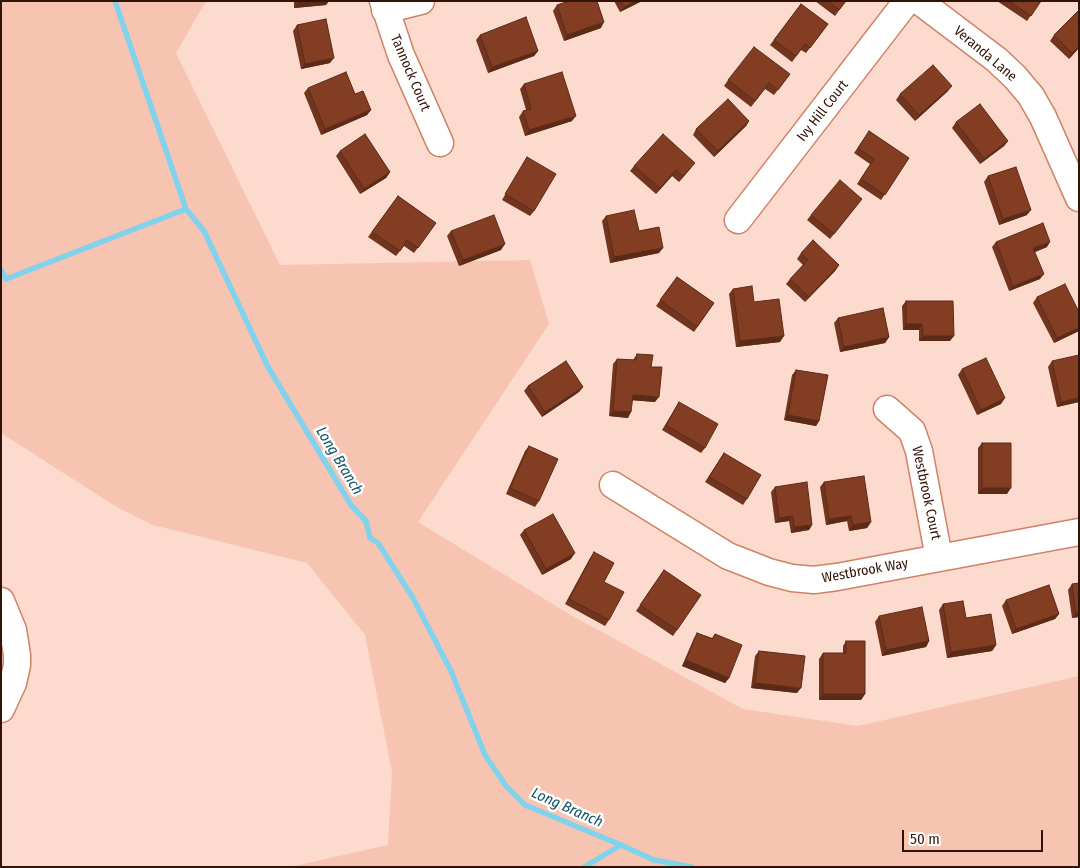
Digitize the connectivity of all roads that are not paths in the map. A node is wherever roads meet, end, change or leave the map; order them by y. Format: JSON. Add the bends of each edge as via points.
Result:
{"nodes":[{"id":1,"x":421,"y":1,"type":"edge"},
{"id":2,"x":907,"y":1,"type":"edge"},
{"id":3,"x":919,"y":1,"type":"edge"},
{"id":4,"x":384,"y":6,"type":"edge"},
{"id":5,"x":440,"y":143,"type":"dead end"},
{"id":6,"x":1079,"y":198,"type":"edge"},
{"id":7,"x":738,"y":220,"type":"dead end"},
{"id":8,"x":887,"y":409,"type":"dead end"},
{"id":9,"x":613,"y":485,"type":"dead end"},
{"id":10,"x":1079,"y":532,"type":"edge"},
{"id":11,"x":940,"y":558,"type":"junction"},
{"id":12,"x":1,"y":601,"type":"edge"},
{"id":13,"x":1,"y":709,"type":"edge"}],
"edges":[{"from":1,"to":4,"type":"street"},
{"from":2,"to":7,"type":"street","name":"Ivy Hill Court"},
{"from":3,"to":6,"type":"street","name":"Veranda Lane","via":[[1016,77],[1043,117]]},
{"from":4,"to":5,"type":"street","name":"Tannock Court","via":[[401,55]]},
{"from":8,"to":11,"type":"street","name":"Westbrook Court","via":[[912,431],[919,451]]},
{"from":9,"to":11,"type":"street","name":"Westbrook Way","via":[[728,556],[792,578],[837,577]]},
{"from":10,"to":11,"type":"street","name":"Westbrook Way"},
{"from":12,"to":13,"type":"street","via":[[13,630],[17,665]]}]}
